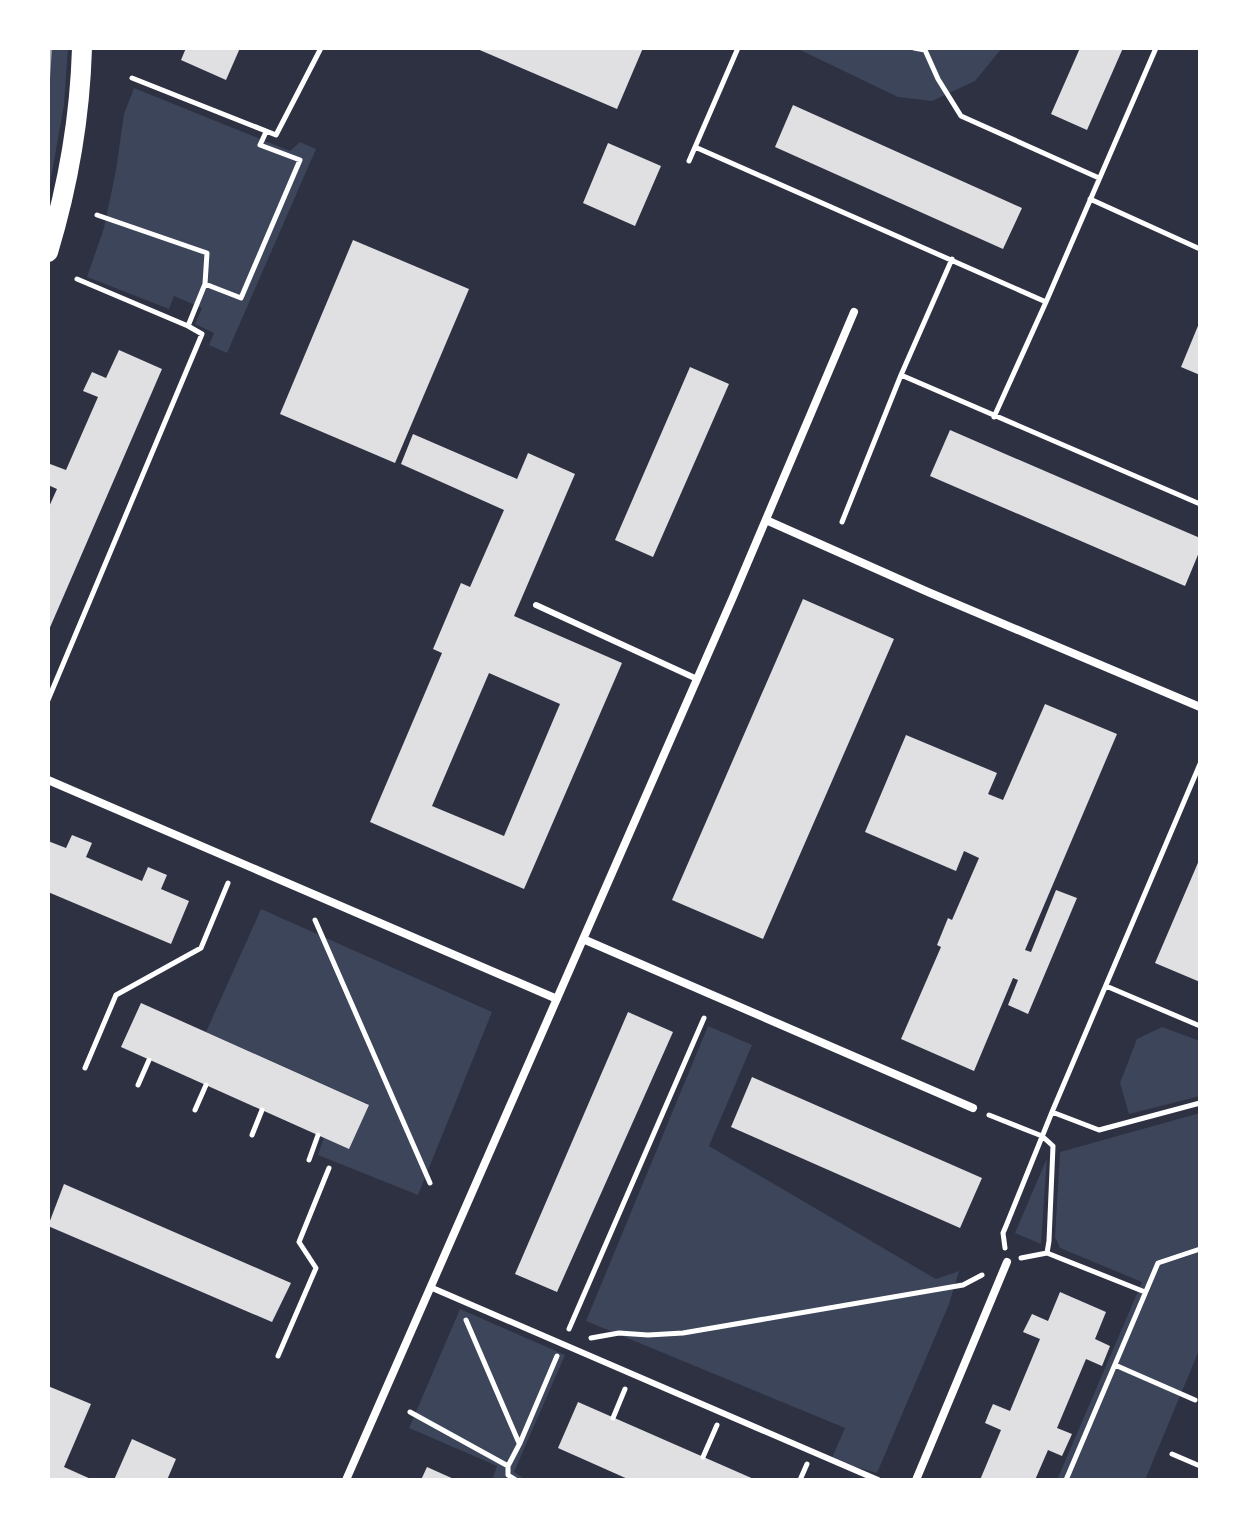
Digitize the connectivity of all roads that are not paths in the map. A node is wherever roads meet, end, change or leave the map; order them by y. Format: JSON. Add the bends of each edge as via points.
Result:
{"nodes":[{"id":1,"x":82,"y":48,"type":"edge"},
{"id":2,"x":48,"y":252,"type":"edge"},
{"id":3,"x":854,"y":312,"type":"dead end"},
{"id":4,"x":766,"y":520,"type":"junction"},
{"id":5,"x":536,"y":605,"type":"dead end"},
{"id":6,"x":697,"y":679,"type":"junction"},
{"id":7,"x":1200,"y":707,"type":"edge"},
{"id":8,"x":48,"y":780,"type":"edge"},
{"id":9,"x":583,"y":939,"type":"junction"},
{"id":10,"x":557,"y":999,"type":"junction"},
{"id":11,"x":973,"y":1108,"type":"road end"},
{"id":12,"x":1007,"y":1262,"type":"road end"},
{"id":13,"x":430,"y":1287,"type":"junction"},
{"id":14,"x":346,"y":1480,"type":"edge"},
{"id":15,"x":878,"y":1480,"type":"edge"},
{"id":16,"x":916,"y":1480,"type":"edge"}],
"edges":[{"from":1,"to":2,"type":"main road","via":[[79,106]]},
{"from":3,"to":4,"type":"street"},
{"from":4,"to":6,"type":"street"},
{"from":4,"to":7,"type":"street"},
{"from":5,"to":6,"type":"lane"},
{"from":6,"to":9,"type":"street"},
{"from":8,"to":10,"type":"street"},
{"from":9,"to":10,"type":"street"},
{"from":9,"to":11,"type":"street"},
{"from":10,"to":13,"type":"street"},
{"from":12,"to":16,"type":"street"},
{"from":13,"to":14,"type":"street"},
{"from":13,"to":15,"type":"lane"}]}
